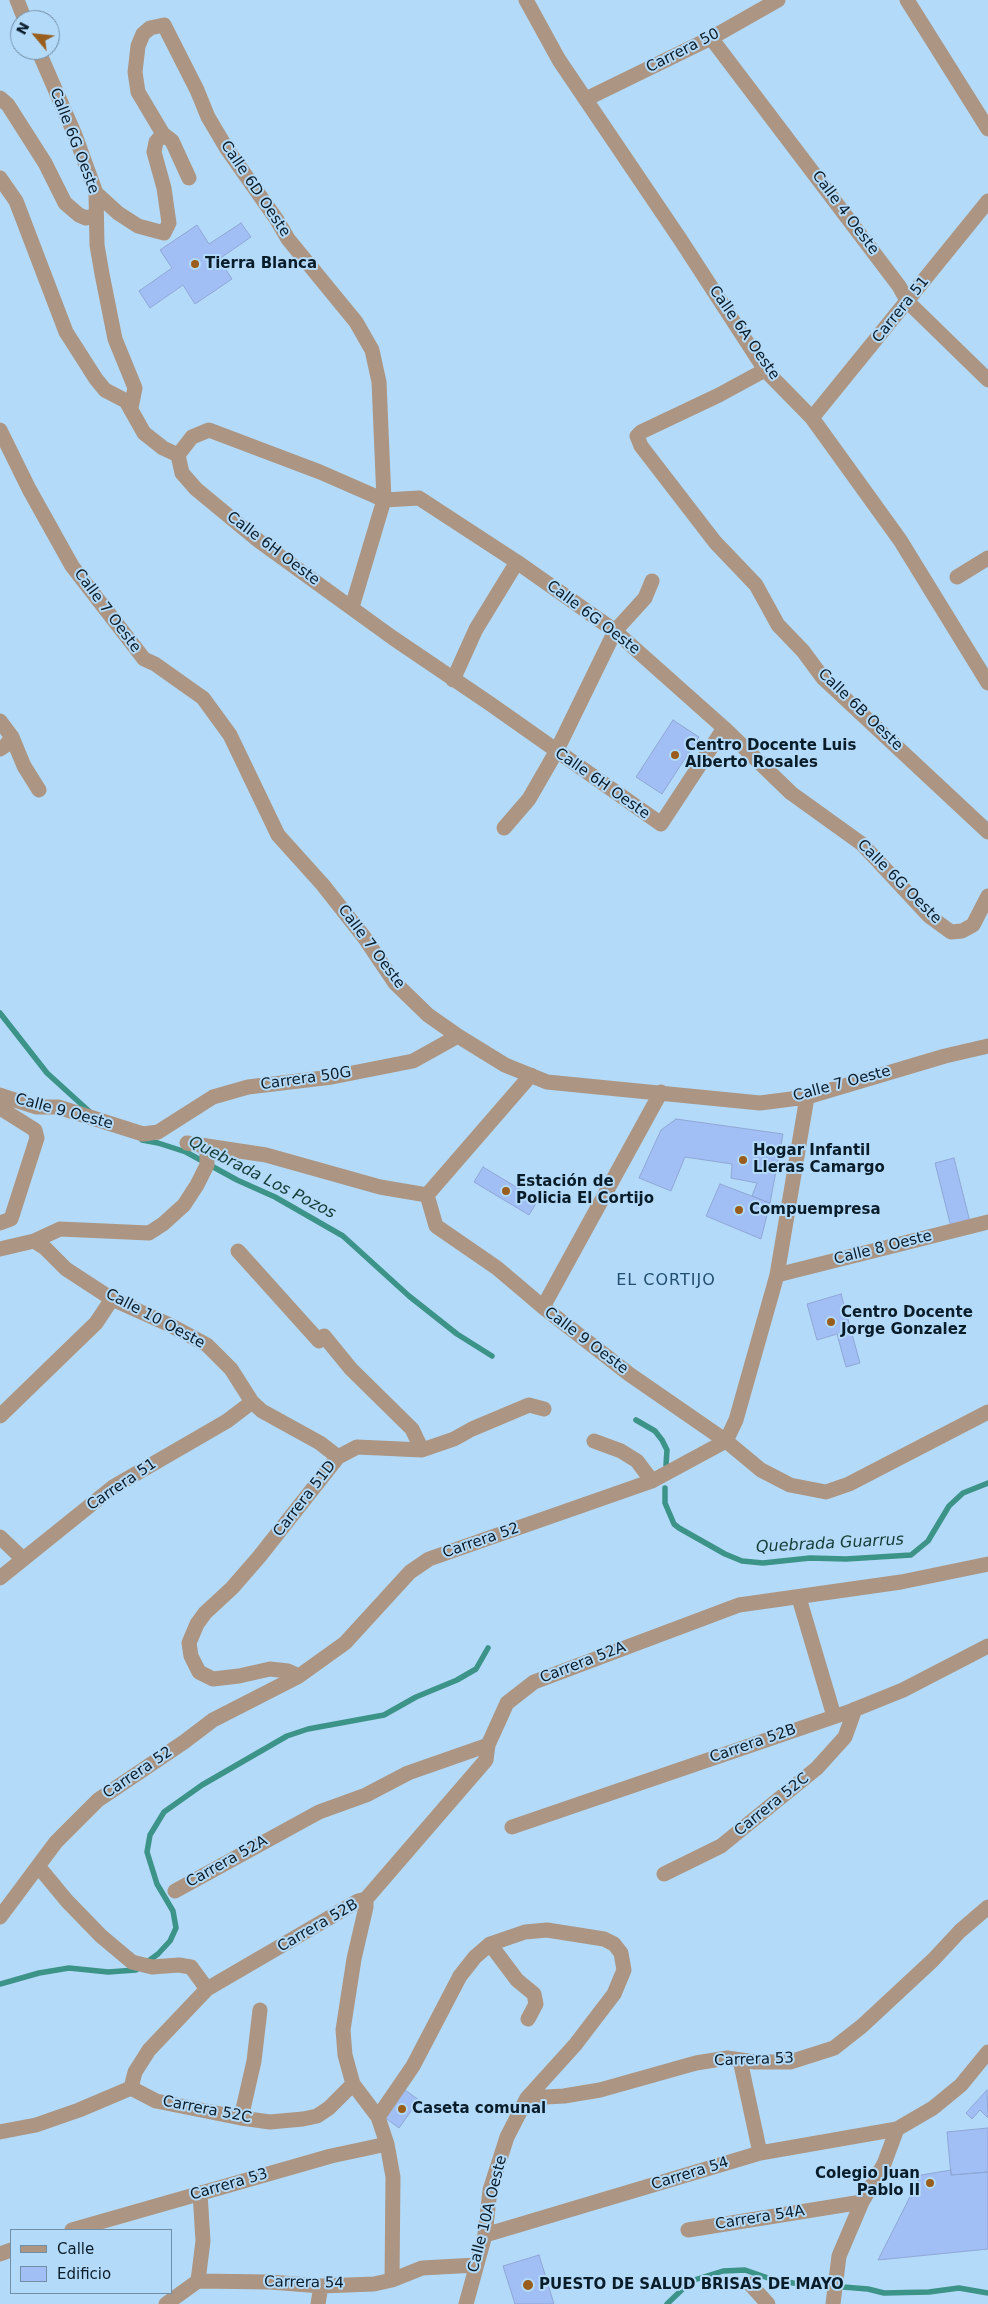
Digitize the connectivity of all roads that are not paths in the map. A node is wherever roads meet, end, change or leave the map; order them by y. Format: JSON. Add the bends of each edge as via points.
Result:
{"nodes":[{"id":1,"x":526,"y":0,"type":"edge"},
{"id":2,"x":778,"y":0,"type":"edge"},
{"id":3,"x":907,"y":0,"type":"edge"},
{"id":4,"x":710,"y":38,"type":"junction"},
{"id":5,"x":42,"y":60,"type":"edge"},
{"id":6,"x":0,"y":98,"type":"edge"},
{"id":7,"x":586,"y":99,"type":"junction"},
{"id":8,"x":988,"y":129,"type":"edge"},
{"id":9,"x":163,"y":134,"type":"junction"},
{"id":10,"x":0,"y":178,"type":"edge"},
{"id":11,"x":189,"y":178,"type":"dead end"},
{"id":12,"x":96,"y":193,"type":"junction"},
{"id":13,"x":988,"y":201,"type":"edge"},
{"id":14,"x":96,"y":215,"type":"junction"},
{"id":15,"x":908,"y":302,"type":"junction"},
{"id":16,"x":765,"y":370,"type":"junction"},
{"id":17,"x":988,"y":380,"type":"edge"},
{"id":18,"x":131,"y":408,"type":"junction"},
{"id":19,"x":812,"y":418,"type":"junction"},
{"id":20,"x":0,"y":430,"type":"edge"},
{"id":21,"x":178,"y":455,"type":"junction"},
{"id":22,"x":384,"y":500,"type":"junction"},
{"id":23,"x":988,"y":558,"type":"edge"},
{"id":24,"x":518,"y":562,"type":"junction"},
{"id":25,"x":958,"y":577,"type":"dead end"},
{"id":26,"x":652,"y":581,"type":"dead end"},
{"id":27,"x":352,"y":606,"type":"junction"},
{"id":28,"x":615,"y":631,"type":"junction"},
{"id":29,"x":453,"y":680,"type":"junction"},
{"id":30,"x":988,"y":683,"type":"edge"},
{"id":31,"x":0,"y":721,"type":"edge"},
{"id":32,"x":724,"y":728,"type":"junction"},
{"id":33,"x":12,"y":737,"type":"junction"},
{"id":34,"x":0,"y":749,"type":"edge"},
{"id":35,"x":556,"y":752,"type":"junction"},
{"id":36,"x":39,"y":790,"type":"dead end"},
{"id":37,"x":504,"y":828,"type":"dead end"},
{"id":38,"x":988,"y":832,"type":"edge"},
{"id":39,"x":988,"y":896,"type":"edge"},
{"id":40,"x":458,"y":1036,"type":"junction"},
{"id":41,"x":988,"y":1046,"type":"edge"},
{"id":42,"x":530,"y":1075,"type":"junction"},
{"id":43,"x":660,"y":1092,"type":"junction"},
{"id":44,"x":0,"y":1095,"type":"edge"},
{"id":45,"x":808,"y":1097,"type":"junction"},
{"id":46,"x":0,"y":1108,"type":"edge"},
{"id":47,"x":158,"y":1132,"type":"joint"},
{"id":48,"x":187,"y":1143,"type":"dead end"},
{"id":49,"x":206,"y":1146,"type":"junction"},
{"id":50,"x":427,"y":1195,"type":"junction"},
{"id":51,"x":988,"y":1222,"type":"edge"},
{"id":52,"x":0,"y":1223,"type":"edge"},
{"id":53,"x":34,"y":1241,"type":"junction"},
{"id":54,"x":0,"y":1249,"type":"edge"},
{"id":55,"x":238,"y":1250,"type":"dead end"},
{"id":56,"x":777,"y":1275,"type":"junction"},
{"id":57,"x":112,"y":1299,"type":"junction"},
{"id":58,"x":543,"y":1307,"type":"junction"},
{"id":59,"x":252,"y":1402,"type":"junction"},
{"id":60,"x":544,"y":1409,"type":"dead end"},
{"id":61,"x":988,"y":1412,"type":"edge"},
{"id":62,"x":0,"y":1416,"type":"edge"},
{"id":63,"x":594,"y":1441,"type":"dead end"},
{"id":64,"x":726,"y":1441,"type":"junction"},
{"id":65,"x":422,"y":1450,"type":"junction"},
{"id":66,"x":338,"y":1457,"type":"junction"},
{"id":67,"x":652,"y":1481,"type":"junction"},
{"id":68,"x":0,"y":1537,"type":"edge"},
{"id":69,"x":23,"y":1559,"type":"junction"},
{"id":70,"x":988,"y":1564,"type":"edge"},
{"id":71,"x":0,"y":1578,"type":"edge"},
{"id":72,"x":799,"y":1598,"type":"junction"},
{"id":73,"x":988,"y":1646,"type":"edge"},
{"id":74,"x":299,"y":1676,"type":"junction"},
{"id":75,"x":855,"y":1710,"type":"junction"},
{"id":76,"x":834,"y":1716,"type":"junction"},
{"id":77,"x":488,"y":1745,"type":"junction"},
{"id":78,"x":512,"y":1826,"type":"dead end"},
{"id":79,"x":38,"y":1866,"type":"junction"},
{"id":80,"x":664,"y":1874,"type":"dead end"},
{"id":81,"x":175,"y":1890,"type":"dead end"},
{"id":82,"x":366,"y":1899,"type":"junction"},
{"id":83,"x":988,"y":1906,"type":"edge"},
{"id":84,"x":0,"y":1917,"type":"edge"},
{"id":85,"x":490,"y":1944,"type":"junction"},
{"id":86,"x":207,"y":1989,"type":"junction"},
{"id":87,"x":260,"y":2010,"type":"dead end"},
{"id":88,"x":528,"y":2019,"type":"dead end"},
{"id":89,"x":988,"y":2052,"type":"edge"},
{"id":90,"x":740,"y":2060,"type":"junction"},
{"id":91,"x":353,"y":2084,"type":"junction"},
{"id":92,"x":131,"y":2088,"type":"junction"},
{"id":93,"x":527,"y":2098,"type":"junction"},
{"id":94,"x":378,"y":2117,"type":"junction"},
{"id":95,"x":241,"y":2118,"type":"junction"},
{"id":96,"x":898,"y":2129,"type":"junction"},
{"id":97,"x":0,"y":2132,"type":"edge"},
{"id":98,"x":387,"y":2144,"type":"junction"},
{"id":99,"x":760,"y":2153,"type":"junction"},
{"id":100,"x":200,"y":2193,"type":"junction"},
{"id":101,"x":862,"y":2202,"type":"junction"},
{"id":102,"x":75,"y":2229,"type":"edge"},
{"id":103,"x":688,"y":2230,"type":"dead end"},
{"id":104,"x":485,"y":2236,"type":"junction"},
{"id":105,"x":476,"y":2265,"type":"junction"},
{"id":106,"x":392,"y":2280,"type":"junction"},
{"id":107,"x":198,"y":2281,"type":"junction"},
{"id":108,"x":750,"y":2284,"type":"dead end"},
{"id":109,"x":321,"y":2286,"type":"junction"},
{"id":110,"x":166,"y":2304,"type":"edge"},
{"id":111,"x":318,"y":2304,"type":"edge"},
{"id":112,"x":466,"y":2304,"type":"edge"},
{"id":113,"x":768,"y":2304,"type":"edge"},
{"id":114,"x":833,"y":2304,"type":"edge"}],
"edges":[{"from":1,"to":7,"type":"street","name":"Calle 6A Oeste","via":[[558,60]]},
{"from":2,"to":4,"type":"street","name":"Carrera 50"},
{"from":3,"to":8,"type":"street"},
{"from":4,"to":7,"type":"street","name":"Carrera 50"},
{"from":4,"to":15,"type":"street","name":"Calle 4 Oeste"},
{"from":5,"to":12,"type":"street","name":"Calle 6G Oeste","via":[[75,134]]},
{"from":6,"to":14,"type":"street","via":[[45,163],[65,203],[86,218]]},
{"from":7,"to":16,"type":"street","name":"Calle 6A Oeste"},
{"from":9,"to":11,"type":"street","via":[[172,140]]},
{"from":9,"to":12,"type":"street","via":[[156,142],[154,152],[169,223],[164,234],[138,226]]},
{"from":9,"to":22,"type":"street","name":"Calle 6D Oeste","via":[[138,92],[135,72],[143,34],[150,28],[164,26],[227,149],[288,239],[356,322],[372,350],[380,382]]},
{"from":10,"to":18,"type":"street","via":[[16,201],[58,313],[79,356],[105,390],[126,401]]},
{"from":12,"to":14,"type":"street","name":"Calle 6G Oeste"},
{"from":13,"to":15,"type":"street","name":"Carrera 51"},
{"from":14,"to":18,"type":"street","name":"Calle 6G Oeste","via":[[97,245],[115,339],[135,388]]},
{"from":15,"to":17,"type":"street","name":"Calle 4 Oeste"},
{"from":15,"to":19,"type":"street","name":"Carrera 51"},
{"from":16,"to":19,"type":"street","name":"Calle 6A Oeste"},
{"from":16,"to":38,"type":"street","name":"Calle 6B Oeste","via":[[641,432],[637,436],[644,453],[756,586],[778,625],[804,651],[823,678]]},
{"from":18,"to":21,"type":"street","via":[[144,433]]},
{"from":19,"to":30,"type":"street","name":"Calle 6A Oeste","via":[[917,564],[957,636]]},
{"from":20,"to":40,"type":"street","name":"Calle 7 Oeste","via":[[72,566],[144,659],[204,698],[230,735],[278,835],[364,936],[395,983],[428,1015]]},
{"from":21,"to":22,"type":"street","name":"Calle 6G Oeste","via":[[192,437],[209,430]]},
{"from":21,"to":27,"type":"street","name":"Calle 6H Oeste","via":[[182,473],[196,489],[259,541]]},
{"from":22,"to":24,"type":"street","name":"Calle 6G Oeste","via":[[419,498]]},
{"from":22,"to":27,"type":"street"},
{"from":23,"to":25,"type":"street"},
{"from":24,"to":28,"type":"street","name":"Calle 6G Oeste"},
{"from":24,"to":29,"type":"street","via":[[476,629]]},
{"from":26,"to":28,"type":"street","via":[[645,598]]},
{"from":27,"to":29,"type":"street","name":"Calle 6H Oeste"},
{"from":28,"to":32,"type":"street","name":"Calle 6G Oeste"},
{"from":28,"to":35,"type":"street"},
{"from":29,"to":35,"type":"street","name":"Calle 6H Oeste"},
{"from":31,"to":33,"type":"street"},
{"from":32,"to":35,"type":"street","name":"Calle 6H Oeste","via":[[661,824]]},
{"from":32,"to":39,"type":"street","name":"Calle 6G Oeste","via":[[791,793],[862,844],[929,916],[951,932],[973,925]]},
{"from":33,"to":34,"type":"street"},
{"from":33,"to":36,"type":"street"},
{"from":35,"to":37,"type":"street","via":[[529,799]]},
{"from":40,"to":42,"type":"street","name":"Calle 7 Oeste","via":[[505,1065]]},
{"from":40,"to":47,"type":"street","name":"Carrera 50G","via":[[413,1061],[332,1077],[248,1087],[212,1097]]},
{"from":41,"to":45,"type":"street","name":"Calle 7 Oeste"},
{"from":42,"to":43,"type":"street","name":"Calle 7 Oeste","via":[[547,1082]]},
{"from":42,"to":50,"type":"street"},
{"from":43,"to":45,"type":"street","name":"Calle 7 Oeste","via":[[760,1102]]},
{"from":43,"to":58,"type":"street"},
{"from":44,"to":47,"type":"street","name":"Calle 9 Oeste","via":[[36,1107],[58,1107],[143,1134]]},
{"from":45,"to":56,"type":"street"},
{"from":46,"to":52,"type":"street","name":"Calle 9 Oeste","via":[[35,1130],[37,1138],[11,1219]]},
{"from":48,"to":49,"type":"street"},
{"from":49,"to":50,"type":"street","via":[[266,1155],[380,1187]]},
{"from":49,"to":53,"type":"street","via":[[207,1165],[198,1185],[184,1204],[149,1233],[60,1229]]},
{"from":50,"to":58,"type":"street","name":"Calle 9 Oeste","via":[[436,1226],[497,1268]]},
{"from":51,"to":56,"type":"street","name":"Calle 8 Oeste"},
{"from":53,"to":54,"type":"street"},
{"from":53,"to":57,"type":"street","name":"Calle 10 Oeste","via":[[66,1269]]},
{"from":55,"to":65,"type":"street","via":[[412,1429]]},
{"from":56,"to":64,"type":"street","via":[[736,1420]]},
{"from":57,"to":59,"type":"street","name":"Calle 10 Oeste","via":[[207,1345],[231,1369]]},
{"from":57,"to":62,"type":"street","via":[[96,1323]]},
{"from":58,"to":64,"type":"street","name":"Calle 9 Oeste","via":[[630,1374]]},
{"from":59,"to":66,"type":"street","name":"Calle 10 Oeste"},
{"from":59,"to":69,"type":"street","name":"Carrera 51","via":[[227,1421],[113,1487]]},
{"from":60,"to":65,"type":"street","name":"Carrera 51D","via":[[529,1405]]},
{"from":61,"to":64,"type":"street","name":"Calle 9 Oeste","via":[[850,1484],[826,1492],[790,1485],[761,1470]]},
{"from":63,"to":67,"type":"street","via":[[637,1461]]},
{"from":64,"to":67,"type":"street","name":"Carrera 52"},
{"from":65,"to":66,"type":"street","name":"Carrera 51D","via":[[357,1447]]},
{"from":66,"to":74,"type":"street","name":"Carrera 51D","via":[[254,1563],[196,1624],[189,1643],[199,1672],[213,1679],[270,1669]]},
{"from":67,"to":74,"type":"street","name":"Carrera 52","via":[[429,1559],[410,1572],[348,1641]]},
{"from":68,"to":69,"type":"street"},
{"from":69,"to":71,"type":"street","name":"Carrera 51"},
{"from":70,"to":72,"type":"street","name":"Carrera 52A"},
{"from":72,"to":76,"type":"street"},
{"from":72,"to":77,"type":"street","name":"Carrera 52A","via":[[739,1605],[534,1682],[507,1703]]},
{"from":73,"to":75,"type":"street","name":"Carrera 52B","via":[[903,1690]]},
{"from":74,"to":79,"type":"street","name":"Carrera 52","via":[[213,1720],[98,1800],[56,1842]]},
{"from":75,"to":76,"type":"street","name":"Carrera 52B"},
{"from":75,"to":80,"type":"street","name":"Carrera 52C","via":[[844,1737],[817,1768],[721,1846]]},
{"from":76,"to":78,"type":"street","name":"Carrera 52B"},
{"from":77,"to":81,"type":"street","name":"Carrera 52A","via":[[408,1773],[319,1812]]},
{"from":77,"to":82,"type":"street","name":"Carrera 52B","via":[[486,1760]]},
{"from":79,"to":84,"type":"street","name":"Carrera 52"},
{"from":79,"to":86,"type":"street","via":[[101,1936],[132,1962],[152,1968],[191,1967]]},
{"from":82,"to":86,"type":"street","name":"Carrera 52B"},
{"from":82,"to":91,"type":"street","via":[[343,2030],[345,2055]]},
{"from":83,"to":90,"type":"street","name":"Carrera 53","via":[[862,2026],[834,2048],[790,2062]]},
{"from":85,"to":88,"type":"street","via":[[517,1980],[534,1994],[536,2004]]},
{"from":85,"to":93,"type":"street","name":"Calle 10A Oeste","via":[[525,1932],[547,1930],[604,1939],[621,1953],[624,1970],[614,1994],[575,2045]]},
{"from":85,"to":94,"type":"street","via":[[460,1976],[413,2066]]},
{"from":86,"to":92,"type":"street","name":"Carrera 52B","via":[[149,2050],[135,2072]]},
{"from":87,"to":95,"type":"street","via":[[254,2061]]},
{"from":89,"to":96,"type":"street","via":[[961,2085],[933,2108]]},
{"from":90,"to":93,"type":"street","name":"Carrera 53","via":[[727,2058],[696,2063],[582,2093]]},
{"from":90,"to":99,"type":"street"},
{"from":91,"to":94,"type":"street"},
{"from":91,"to":95,"type":"street","name":"Carrera 52C","via":[[317,2116],[270,2122]]},
{"from":92,"to":95,"type":"street","name":"Carrera 52C","via":[[156,2100]]},
{"from":92,"to":97,"type":"street","via":[[79,2110]]},
{"from":93,"to":104,"type":"street","name":"Calle 10A Oeste","via":[[507,2137],[490,2190]]},
{"from":94,"to":98,"type":"street"},
{"from":96,"to":99,"type":"street","name":"Carrera 54"},
{"from":96,"to":101,"type":"street","via":[[884,2164]]},
{"from":98,"to":100,"type":"street","name":"Carrera 53","via":[[330,2156]]},
{"from":98,"to":106,"type":"street","via":[[393,2178]]},
{"from":99,"to":104,"type":"street","name":"Carrera 54"},
{"from":100,"to":102,"type":"street","name":"Carrera 53"},
{"from":100,"to":107,"type":"street","via":[[203,2241]]},
{"from":101,"to":103,"type":"street","name":"Carrera 54A"},
{"from":101,"to":114,"type":"street","via":[[839,2256]]},
{"from":104,"to":105,"type":"street","name":"Calle 10A Oeste"},
{"from":105,"to":106,"type":"street","name":"Carrera 54","via":[[422,2268]]},
{"from":105,"to":112,"type":"street","name":"Calle 10A Oeste"},
{"from":106,"to":109,"type":"street","name":"Carrera 54"},
{"from":107,"to":109,"type":"street","name":"Carrera 54"},
{"from":107,"to":110,"type":"street"},
{"from":108,"to":113,"type":"street"},
{"from":109,"to":111,"type":"street"}]}
